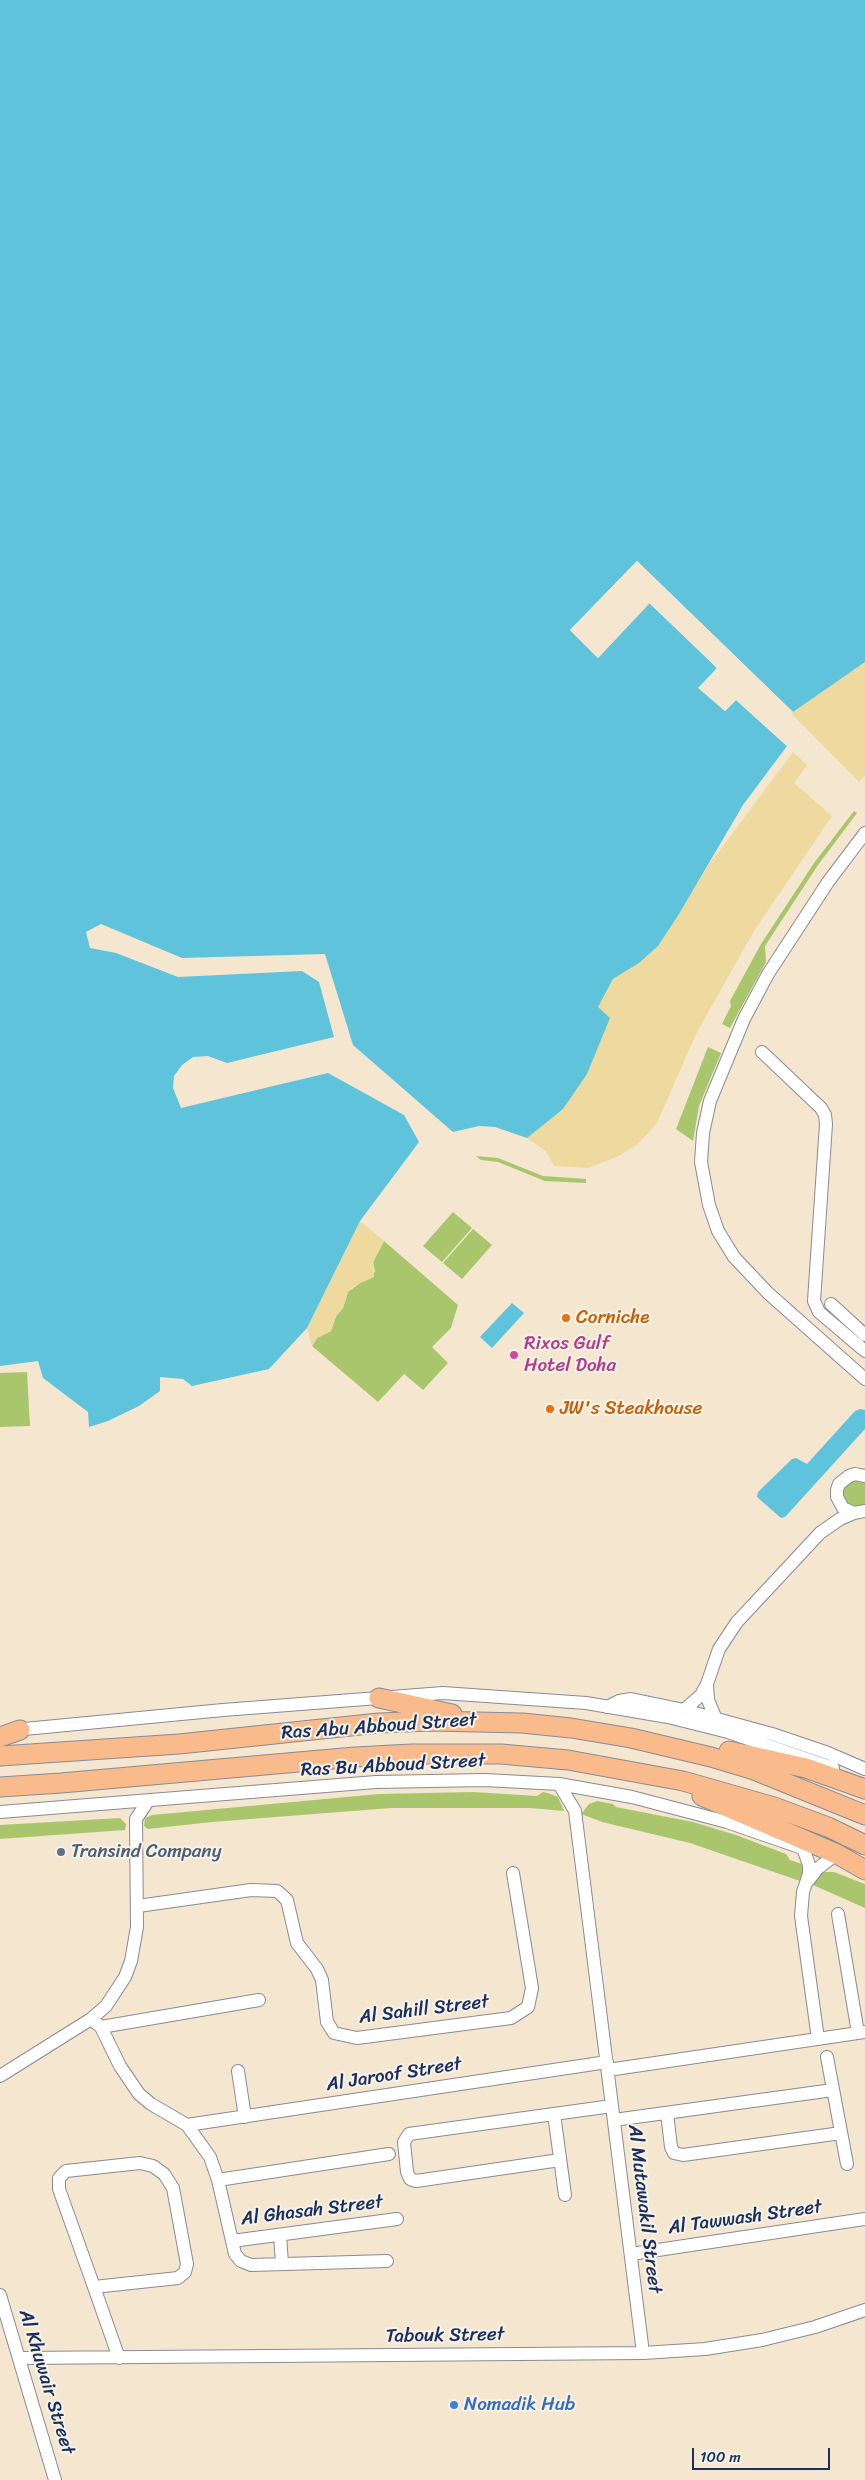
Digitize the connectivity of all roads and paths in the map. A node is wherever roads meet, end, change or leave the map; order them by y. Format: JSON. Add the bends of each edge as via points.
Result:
{"nodes":[{"id":1,"x":865,"y":834,"type":"edge"},
{"id":2,"x":762,"y":1052,"type":"dead end"},
{"id":3,"x":831,"y":1304,"type":"dead end"},
{"id":4,"x":865,"y":1335,"type":"edge"},
{"id":5,"x":865,"y":1352,"type":"edge"},
{"id":6,"x":865,"y":1379,"type":"edge"},
{"id":7,"x":864,"y":1475,"type":"edge"},
{"id":8,"x":837,"y":1497,"type":"junction"},
{"id":9,"x":860,"y":1512,"type":"edge"},
{"id":10,"x":820,"y":1533,"type":"junction"},
{"id":11,"x":707,"y":1684,"type":"junction"},
{"id":12,"x":379,"y":1698,"type":"junction"},
{"id":13,"x":607,"y":1707,"type":"junction"},
{"id":14,"x":684,"y":1710,"type":"junction"},
{"id":15,"x":715,"y":1717,"type":"junction"},
{"id":16,"x":485,"y":1721,"type":"junction"},
{"id":17,"x":20,"y":1730,"type":"junction"},
{"id":18,"x":0,"y":1732,"type":"edge"},
{"id":19,"x":0,"y":1736,"type":"edge"},
{"id":20,"x":631,"y":1738,"type":"junction"},
{"id":21,"x":0,"y":1756,"type":"edge"},
{"id":22,"x":865,"y":1769,"type":"edge"},
{"id":23,"x":636,"y":1771,"type":"junction"},
{"id":24,"x":865,"y":1782,"type":"edge"},
{"id":25,"x":559,"y":1784,"type":"junction"},
{"id":26,"x":0,"y":1786,"type":"edge"},
{"id":27,"x":592,"y":1789,"type":"junction"},
{"id":28,"x":865,"y":1789,"type":"edge"},
{"id":29,"x":148,"y":1801,"type":"junction"},
{"id":30,"x":120,"y":1804,"type":"junction"},
{"id":31,"x":575,"y":1811,"type":"junction"},
{"id":32,"x":0,"y":1812,"type":"edge"},
{"id":33,"x":865,"y":1815,"type":"edge"},
{"id":34,"x":136,"y":1819,"type":"junction"},
{"id":35,"x":865,"y":1845,"type":"edge"},
{"id":36,"x":803,"y":1848,"type":"junction"},
{"id":37,"x":830,"y":1859,"type":"junction"},
{"id":38,"x":865,"y":1871,"type":"edge"},
{"id":39,"x":512,"y":1873,"type":"dead end"},
{"id":40,"x":806,"y":1885,"type":"junction"},
{"id":41,"x":138,"y":1906,"type":"junction"},
{"id":42,"x":838,"y":1914,"type":"dead end"},
{"id":43,"x":259,"y":2000,"type":"dead end"},
{"id":44,"x":96,"y":2023,"type":"junction"},
{"id":45,"x":861,"y":2032,"type":"edge"},
{"id":46,"x":818,"y":2039,"type":"junction"},
{"id":47,"x":827,"y":2056,"type":"dead end"},
{"id":48,"x":607,"y":2066,"type":"junction"},
{"id":49,"x":238,"y":2072,"type":"dead end"},
{"id":50,"x":0,"y":2076,"type":"edge"},
{"id":51,"x":833,"y":2090,"type":"junction"},
{"id":52,"x":612,"y":2106,"type":"junction"},
{"id":53,"x":667,"y":2113,"type":"junction"},
{"id":54,"x":554,"y":2114,"type":"junction"},
{"id":55,"x":245,"y":2117,"type":"junction"},
{"id":56,"x":614,"y":2120,"type":"junction"},
{"id":57,"x":187,"y":2125,"type":"junction"},
{"id":58,"x":841,"y":2133,"type":"junction"},
{"id":59,"x":389,"y":2154,"type":"dead end"},
{"id":60,"x":560,"y":2160,"type":"junction"},
{"id":61,"x":847,"y":2164,"type":"dead end"},
{"id":62,"x":218,"y":2180,"type":"junction"},
{"id":63,"x":565,"y":2195,"type":"dead end"},
{"id":64,"x":397,"y":2219,"type":"dead end"},
{"id":65,"x":865,"y":2219,"type":"edge"},
{"id":66,"x":280,"y":2235,"type":"junction"},
{"id":67,"x":232,"y":2241,"type":"junction"},
{"id":68,"x":631,"y":2254,"type":"junction"},
{"id":69,"x":387,"y":2261,"type":"dead end"},
{"id":70,"x":282,"y":2264,"type":"junction"},
{"id":71,"x":94,"y":2286,"type":"junction"},
{"id":72,"x":0,"y":2295,"type":"edge"},
{"id":73,"x":864,"y":2315,"type":"edge"},
{"id":74,"x":643,"y":2353,"type":"junction"},
{"id":75,"x":20,"y":2358,"type":"junction"},
{"id":76,"x":119,"y":2358,"type":"junction"},
{"id":77,"x":55,"y":2480,"type":"edge"}],
"edges":[{"from":1,"to":6,"type":"street","via":[[828,882],[752,1003],[710,1101],[701,1162],[709,1205],[718,1231],[734,1256],[768,1293]]},
{"from":2,"to":5,"type":"street","via":[[825,1115],[814,1301],[819,1312]]},
{"from":3,"to":4,"type":"street"},
{"from":7,"to":8,"type":"street","via":[[843,1479]]},
{"from":8,"to":9,"type":"street","via":[[843,1508]]},
{"from":8,"to":10,"type":"street","via":[[834,1510]]},
{"from":9,"to":10,"type":"street","via":[[840,1519]]},
{"from":10,"to":11,"type":"street","via":[[730,1631],[719,1649]]},
{"from":11,"to":14,"type":"street","via":[[698,1700]]},
{"from":11,"to":15,"type":"street","via":[[708,1700]]},
{"from":12,"to":13,"type":"street","via":[[443,1693],[534,1698]]},
{"from":12,"to":16,"type":"highway"},
{"from":12,"to":17,"type":"street"},
{"from":13,"to":14,"type":"street","via":[[632,1699]]},
{"from":13,"to":24,"type":"street","via":[[728,1732]]},
{"from":14,"to":15,"type":"street"},
{"from":15,"to":22,"type":"street"},
{"from":16,"to":20,"type":"highway","name":"Ras Abu Abboud Street","via":[[571,1728]]},
{"from":16,"to":21,"type":"highway","name":"Ras Abu Abboud Street","via":[[379,1723],[179,1744]]},
{"from":17,"to":18,"type":"street"},
{"from":17,"to":19,"type":"highway"},
{"from":20,"to":28,"type":"highway","via":[[712,1747],[758,1757],[812,1770]]},
{"from":20,"to":33,"type":"highway","name":"Ras Abu Abboud Street","via":[[754,1770]]},
{"from":23,"to":26,"type":"highway","name":"Ras Abu Abboud Street","via":[[527,1756],[412,1754],[61,1784]]},
{"from":23,"to":35,"type":"highway","name":"Ras Abu Abboud Street","via":[[727,1792],[774,1807]]},
{"from":23,"to":38,"type":"highway","via":[[798,1836]]},
{"from":25,"to":27,"type":"street","name":"Ras Bu Abboud Street"},
{"from":25,"to":29,"type":"street","name":"Ras Bu Abboud Street","via":[[405,1780]]},
{"from":25,"to":31,"type":"street","name":"Al Mutawakil Street"},
{"from":27,"to":31,"type":"street"},
{"from":27,"to":36,"type":"street","name":"Ras Bu Abboud Street","via":[[682,1809]]},
{"from":29,"to":30,"type":"street","name":"Ras Bu Abboud Street"},
{"from":29,"to":34,"type":"street"},
{"from":30,"to":32,"type":"street","name":"Ras Bu Abboud Street"},
{"from":30,"to":34,"type":"street"},
{"from":31,"to":48,"type":"street","name":"Al Mutawakil Street"},
{"from":34,"to":41,"type":"street"},
{"from":36,"to":37,"type":"street","name":"Ras Bu Abboud Street"},
{"from":36,"to":40,"type":"street","via":[[809,1865]]},
{"from":37,"to":38,"type":"street","name":"Ras Bu Abboud Street"},
{"from":37,"to":40,"type":"street","via":[[817,1869]]},
{"from":39,"to":41,"type":"street","name":"Al Sahill Street","via":[[532,1988],[528,2007],[511,2018],[357,2038],[334,2033],[327,2022],[322,1980],[297,1943],[287,1900],[277,1891],[251,1890]]},
{"from":40,"to":46,"type":"street","via":[[801,1916]]},
{"from":41,"to":44,"type":"street","via":[[135,1942],[125,1977]]},
{"from":42,"to":45,"type":"street"},
{"from":43,"to":44,"type":"street"},
{"from":44,"to":50,"type":"street"},
{"from":44,"to":57,"type":"street","name":"Al Ghasah Street","via":[[139,2094]]},
{"from":45,"to":46,"type":"street"},
{"from":46,"to":48,"type":"street"},
{"from":47,"to":51,"type":"street"},
{"from":48,"to":52,"type":"street","name":"Al Mutawakil Street"},
{"from":48,"to":55,"type":"street","name":"Al Jaroof Street"},
{"from":49,"to":55,"type":"street"},
{"from":51,"to":53,"type":"street"},
{"from":51,"to":58,"type":"street"},
{"from":52,"to":54,"type":"street"},
{"from":52,"to":56,"type":"street","name":"Al Mutawakil Street"},
{"from":53,"to":56,"type":"street"},
{"from":53,"to":58,"type":"street","via":[[671,2147],[674,2153],[683,2155]]},
{"from":54,"to":60,"type":"street"},
{"from":54,"to":60,"type":"street","via":[[409,2134],[404,2142],[407,2172],[416,2182]]},
{"from":55,"to":57,"type":"street","name":"Al Jaroof Street"},
{"from":56,"to":68,"type":"street","name":"Al Mutawakil Street"},
{"from":57,"to":62,"type":"street","name":"Al Ghasah Street","via":[[210,2157]]},
{"from":58,"to":61,"type":"street"},
{"from":59,"to":62,"type":"street"},
{"from":60,"to":63,"type":"street"},
{"from":62,"to":67,"type":"street","name":"Al Ghasah Street"},
{"from":64,"to":66,"type":"street","name":"Al Ghasah Street"},
{"from":65,"to":68,"type":"street","name":"Al Tawwash Street"},
{"from":66,"to":67,"type":"street","name":"Al Ghasah Street"},
{"from":66,"to":70,"type":"street"},
{"from":67,"to":70,"type":"street","name":"Al Ghasah Street","via":[[235,2254],[241,2261],[251,2265]]},
{"from":68,"to":74,"type":"street","name":"Al Mutawakil Street"},
{"from":69,"to":70,"type":"street","name":"Al Ghasah Street"},
{"from":71,"to":71,"type":"street","via":[[59,2189],[59,2178],[66,2171],[140,2163],[153,2166],[164,2174],[173,2188],[187,2264],[185,2272],[178,2278]]},
{"from":71,"to":76,"type":"street"},
{"from":72,"to":75,"type":"street","name":"Al Khuwair Street"},
{"from":73,"to":74,"type":"street","name":"Tabouk Street","via":[[762,2340]]},
{"from":74,"to":76,"type":"street","name":"Tabouk Street"},
{"from":75,"to":76,"type":"street","name":"Tabouk Street"},
{"from":75,"to":77,"type":"street","name":"Al Khuwair Street"}]}
